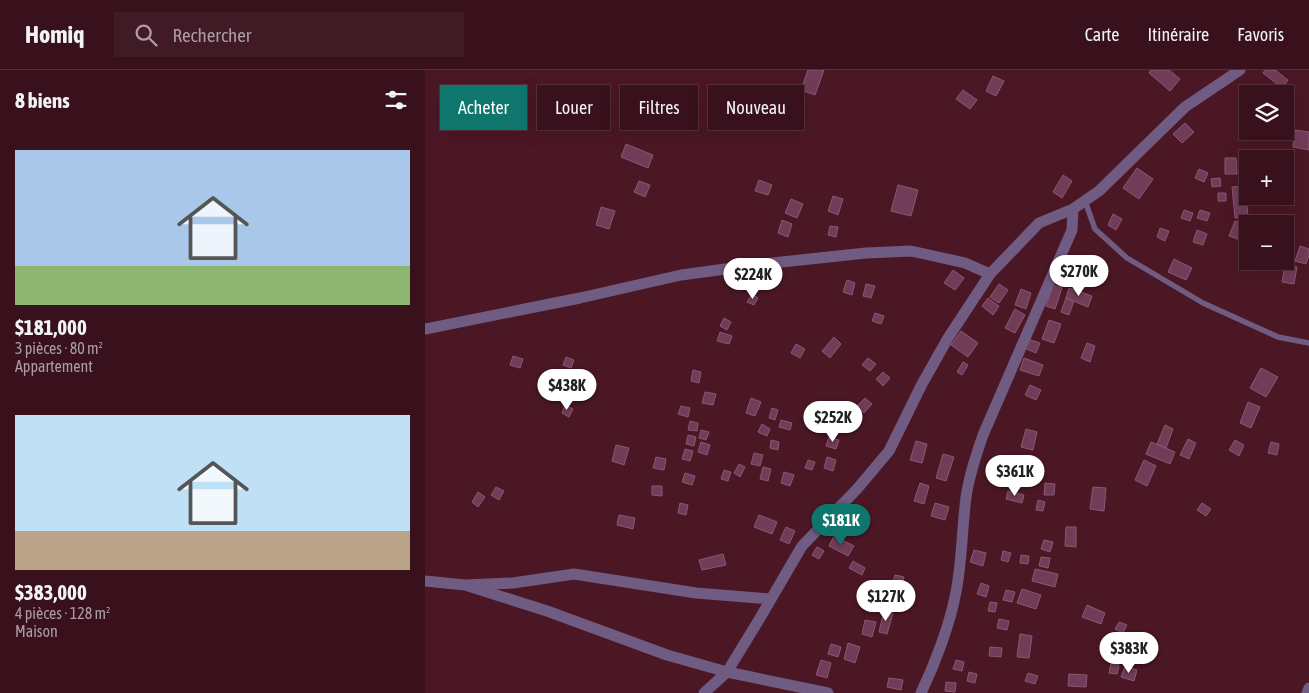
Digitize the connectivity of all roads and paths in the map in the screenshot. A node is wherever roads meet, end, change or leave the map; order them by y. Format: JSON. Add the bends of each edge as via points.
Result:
{"nodes":[{"id":1,"x":1240,"y":70,"type":"edge"},
{"id":2,"x":1085,"y":200,"type":"junction"},
{"id":3,"x":1073,"y":209,"type":"junction"},
{"id":4,"x":990,"y":274,"type":"junction"},
{"id":5,"x":425,"y":328,"type":"edge"},
{"id":6,"x":1309,"y":343,"type":"edge"},
{"id":7,"x":425,"y":581,"type":"edge"},
{"id":8,"x":465,"y":585,"type":"junction"},
{"id":9,"x":771,"y":600,"type":"junction"},
{"id":10,"x":727,"y":672,"type":"junction"},
{"id":11,"x":1309,"y":688,"type":"edge"},
{"id":12,"x":704,"y":693,"type":"edge"},
{"id":13,"x":828,"y":693,"type":"edge"},
{"id":14,"x":921,"y":693,"type":"edge"},
{"id":15,"x":1307,"y":693,"type":"edge"}],
"edges":[{"from":1,"to":2,"type":"street","via":[[1185,106],[1099,191]]},
{"from":2,"to":3,"type":"street"},
{"from":2,"to":6,"type":"lane","via":[[1095,229],[1127,258],[1203,303],[1278,337]]},
{"from":3,"to":4,"type":"street","via":[[1039,223]]},
{"from":3,"to":14,"type":"street","via":[[1072,230],[973,464],[955,593]]},
{"from":4,"to":5,"type":"street","via":[[965,262],[911,251],[866,253],[681,276]]},
{"from":4,"to":9,"type":"street","via":[[948,338],[889,452],[802,546]]},
{"from":7,"to":8,"type":"street"},
{"from":8,"to":9,"type":"street","via":[[513,583],[573,574],[696,593]]},
{"from":8,"to":10,"type":"street","via":[[667,655]]},
{"from":9,"to":10,"type":"street"},
{"from":10,"to":12,"type":"street"},
{"from":10,"to":13,"type":"street"},
{"from":11,"to":15,"type":"street"}]}
